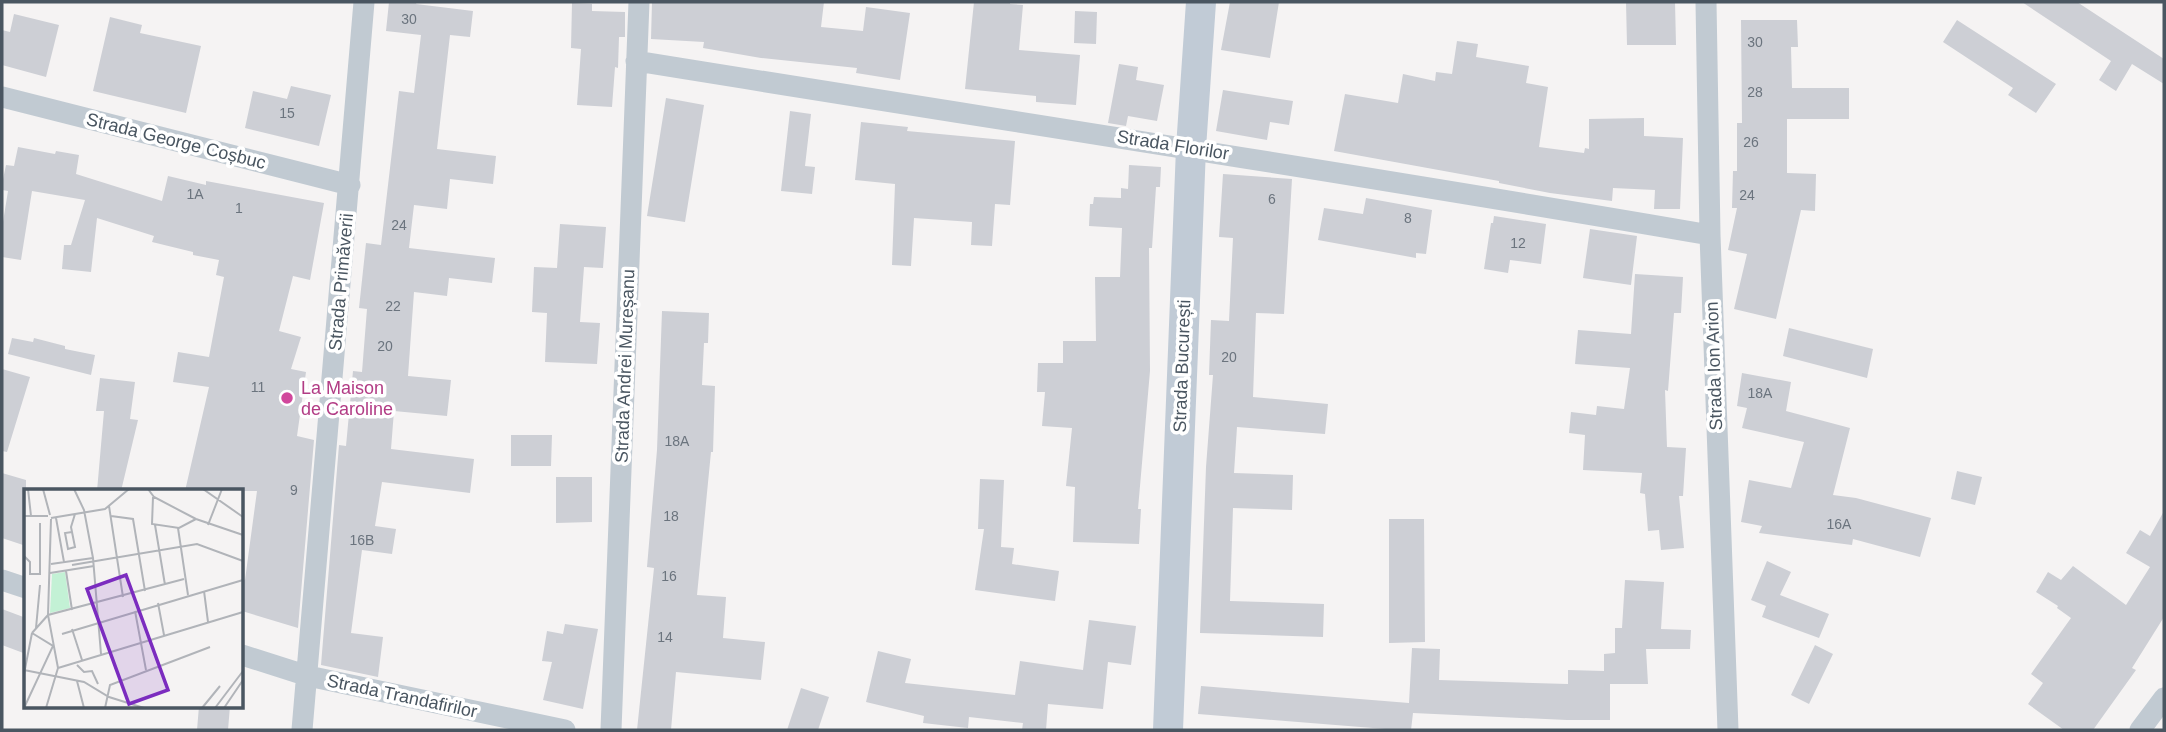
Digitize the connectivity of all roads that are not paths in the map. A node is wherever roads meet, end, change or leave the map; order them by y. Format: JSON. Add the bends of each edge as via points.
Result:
{"nodes":[{"id":1,"x":364,"y":2,"type":"edge"},
{"id":2,"x":639,"y":2,"type":"edge"},
{"id":3,"x":1201,"y":2,"type":"edge"},
{"id":4,"x":1706,"y":2,"type":"edge"},
{"id":5,"x":636,"y":61,"type":"junction"},
{"id":6,"x":2,"y":97,"type":"edge"},
{"id":7,"x":1191,"y":148,"type":"junction"},
{"id":8,"x":349,"y":185,"type":"junction"},
{"id":9,"x":1710,"y":235,"type":"junction"},
{"id":10,"x":2,"y":580,"type":"edge"},
{"id":11,"x":24,"y":587,"type":"edge"},
{"id":12,"x":243,"y":655,"type":"edge"},
{"id":13,"x":308,"y":676,"type":"junction"},
{"id":14,"x":2164,"y":698,"type":"edge"},
{"id":15,"x":302,"y":730,"type":"edge"},
{"id":16,"x":565,"y":730,"type":"edge"},
{"id":17,"x":611,"y":730,"type":"edge"},
{"id":18,"x":1168,"y":730,"type":"edge"},
{"id":19,"x":1728,"y":730,"type":"edge"},
{"id":20,"x":2140,"y":730,"type":"edge"}],
"edges":[{"from":1,"to":8,"type":"street","name":"Strada Primăverii"},
{"from":2,"to":5,"type":"street","name":"Strada Andrei Mureșanu"},
{"from":3,"to":7,"type":"main road","name":"Strada București"},
{"from":4,"to":9,"type":"street","name":"Strada Ion Arion"},
{"from":5,"to":7,"type":"street","name":"Strada Florilor"},
{"from":5,"to":17,"type":"street","name":"Strada Andrei Mureșanu"},
{"from":6,"to":8,"type":"street","name":"Strada George Coșbuc"},
{"from":7,"to":9,"type":"street","name":"Strada Florilor"},
{"from":7,"to":18,"type":"main road","name":"Strada București"},
{"from":8,"to":13,"type":"street","name":"Strada Primăverii"},
{"from":9,"to":19,"type":"street","name":"Strada Ion Arion"},
{"from":10,"to":11,"type":"street"},
{"from":12,"to":13,"type":"street","name":"Strada Trandafirilor"},
{"from":13,"to":15,"type":"street","name":"Strada Primăverii"},
{"from":13,"to":16,"type":"street","name":"Strada Trandafirilor"},
{"from":14,"to":20,"type":"street"}]}
